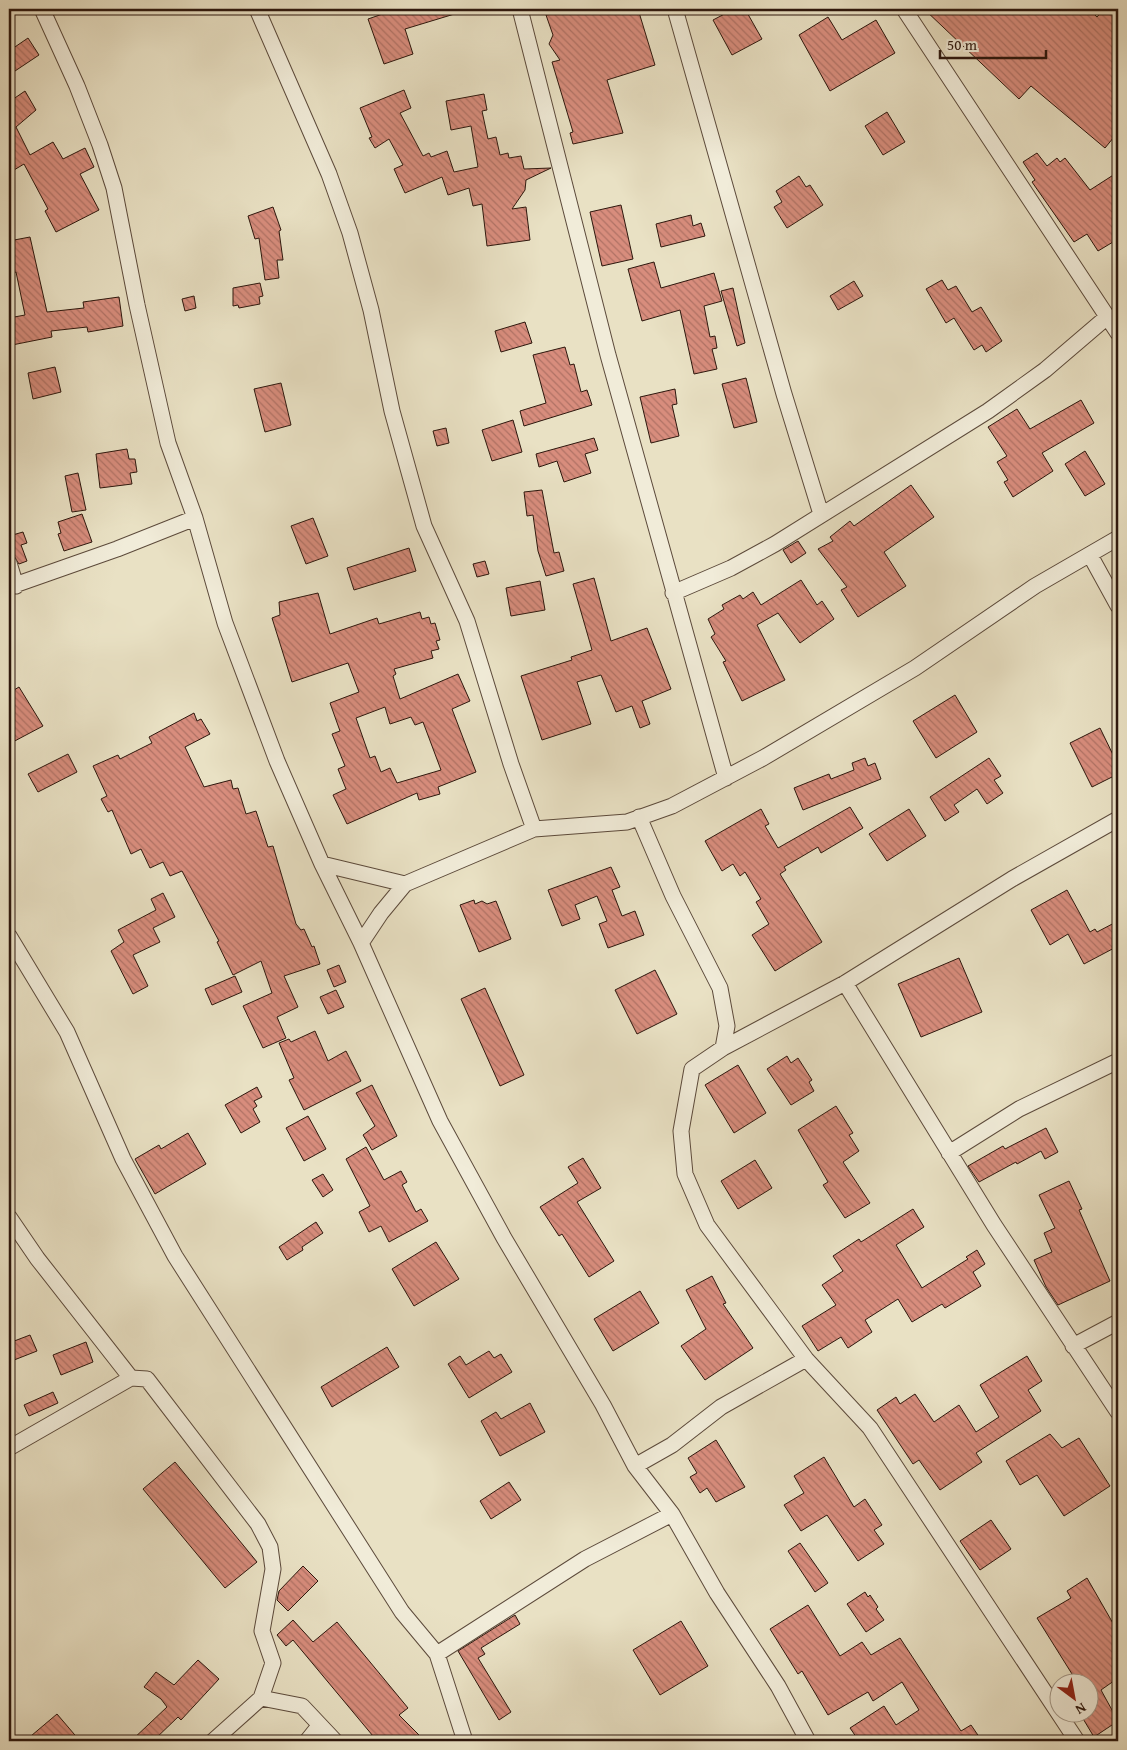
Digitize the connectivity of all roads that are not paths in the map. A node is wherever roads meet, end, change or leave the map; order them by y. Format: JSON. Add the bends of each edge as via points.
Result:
{"nodes":[{"id":1,"x":42,"y":9,"type":"edge"},
{"id":2,"x":257,"y":9,"type":"edge"},
{"id":3,"x":520,"y":9,"type":"edge"},
{"id":4,"x":674,"y":9,"type":"edge"},
{"id":5,"x":904,"y":9,"type":"edge"},
{"id":6,"x":1107,"y":317,"type":"junction"},
{"id":7,"x":1118,"y":333,"type":"edge"},
{"id":8,"x":821,"y":514,"type":"junction"},
{"id":9,"x":195,"y":518,"type":"junction"},
{"id":10,"x":1118,"y":538,"type":"edge"},
{"id":11,"x":1090,"y":554,"type":"junction"},
{"id":12,"x":9,"y":563,"type":"edge"},
{"id":13,"x":12,"y":587,"type":"edge"},
{"id":14,"x":673,"y":593,"type":"junction"},
{"id":15,"x":1118,"y":606,"type":"edge"},
{"id":16,"x":726,"y":778,"type":"junction"},
{"id":17,"x":639,"y":817,"type":"junction"},
{"id":18,"x":1118,"y":819,"type":"edge"},
{"id":19,"x":534,"y":829,"type":"junction"},
{"id":20,"x":322,"y":864,"type":"junction"},
{"id":21,"x":406,"y":884,"type":"junction"},
{"id":22,"x":9,"y":936,"type":"edge"},
{"id":23,"x":361,"y":942,"type":"junction"},
{"id":24,"x":845,"y":983,"type":"junction"},
{"id":25,"x":723,"y":1048,"type":"junction"},
{"id":26,"x":1118,"y":1061,"type":"edge"},
{"id":27,"x":949,"y":1153,"type":"junction"},
{"id":28,"x":9,"y":1217,"type":"edge"},
{"id":29,"x":1118,"y":1322,"type":"edge"},
{"id":30,"x":1073,"y":1346,"type":"junction"},
{"id":31,"x":806,"y":1359,"type":"junction"},
{"id":32,"x":131,"y":1378,"type":"junction"},
{"id":33,"x":1118,"y":1412,"type":"edge"},
{"id":34,"x":9,"y":1448,"type":"edge"},
{"id":35,"x":635,"y":1466,"type":"junction"},
{"id":36,"x":672,"y":1514,"type":"junction"},
{"id":37,"x":437,"y":1654,"type":"junction"},
{"id":38,"x":261,"y":1698,"type":"junction"},
{"id":39,"x":319,"y":1726,"type":"junction"},
{"id":40,"x":213,"y":1741,"type":"edge"},
{"id":41,"x":307,"y":1741,"type":"edge"},
{"id":42,"x":334,"y":1741,"type":"edge"},
{"id":43,"x":465,"y":1741,"type":"edge"},
{"id":44,"x":808,"y":1741,"type":"edge"},
{"id":45,"x":1077,"y":1741,"type":"edge"}],
"edges":[{"from":1,"to":9,"type":"street","via":[[77,86],[114,188],[168,443]]},
{"from":2,"to":19,"type":"street","via":[[329,174],[350,233],[392,411],[424,526],[467,621]]},
{"from":3,"to":14,"type":"street","via":[[608,355]]},
{"from":4,"to":8,"type":"street"},
{"from":5,"to":6,"type":"street"},
{"from":6,"to":7,"type":"street"},
{"from":6,"to":8,"type":"street","via":[[1045,370],[988,411]]},
{"from":8,"to":14,"type":"street","via":[[731,568]]},
{"from":9,"to":13,"type":"street"},
{"from":9,"to":20,"type":"street","via":[[226,623],[256,706]]},
{"from":10,"to":11,"type":"street"},
{"from":11,"to":15,"type":"street"},
{"from":11,"to":16,"type":"street","via":[[1035,586],[915,668]]},
{"from":12,"to":13,"type":"street"},
{"from":14,"to":16,"type":"street"},
{"from":16,"to":17,"type":"street","via":[[672,806]]},
{"from":17,"to":19,"type":"street","via":[[627,822]]},
{"from":17,"to":25,"type":"street","via":[[673,896],[720,988],[727,1026]]},
{"from":18,"to":24,"type":"street","via":[[1012,879]]},
{"from":19,"to":21,"type":"street"},
{"from":20,"to":21,"type":"street"},
{"from":20,"to":23,"type":"street"},
{"from":21,"to":23,"type":"street"},
{"from":22,"to":37,"type":"street","via":[[67,1032],[123,1159],[175,1256],[402,1612]]},
{"from":23,"to":35,"type":"street","via":[[440,1121]]},
{"from":24,"to":25,"type":"street"},
{"from":24,"to":27,"type":"street"},
{"from":25,"to":31,"type":"street","via":[[692,1069],[681,1131],[685,1174],[707,1225]]},
{"from":26,"to":27,"type":"street","via":[[1019,1109]]},
{"from":27,"to":30,"type":"street"},
{"from":28,"to":32,"type":"street"},
{"from":29,"to":30,"type":"street"},
{"from":30,"to":33,"type":"street"},
{"from":31,"to":35,"type":"street","via":[[722,1406],[672,1446]]},
{"from":31,"to":45,"type":"street","via":[[870,1428]]},
{"from":32,"to":34,"type":"street"},
{"from":32,"to":38,"type":"street","via":[[147,1379],[258,1524],[270,1547],[273,1569],[262,1632],[273,1663]]},
{"from":35,"to":36,"type":"street"},
{"from":36,"to":37,"type":"street","via":[[585,1559]]},
{"from":36,"to":44,"type":"street","via":[[717,1593],[778,1686]]},
{"from":37,"to":43,"type":"street"},
{"from":38,"to":39,"type":"street","via":[[302,1706]]},
{"from":38,"to":40,"type":"street"},
{"from":39,"to":41,"type":"street"},
{"from":39,"to":42,"type":"street"}]}
